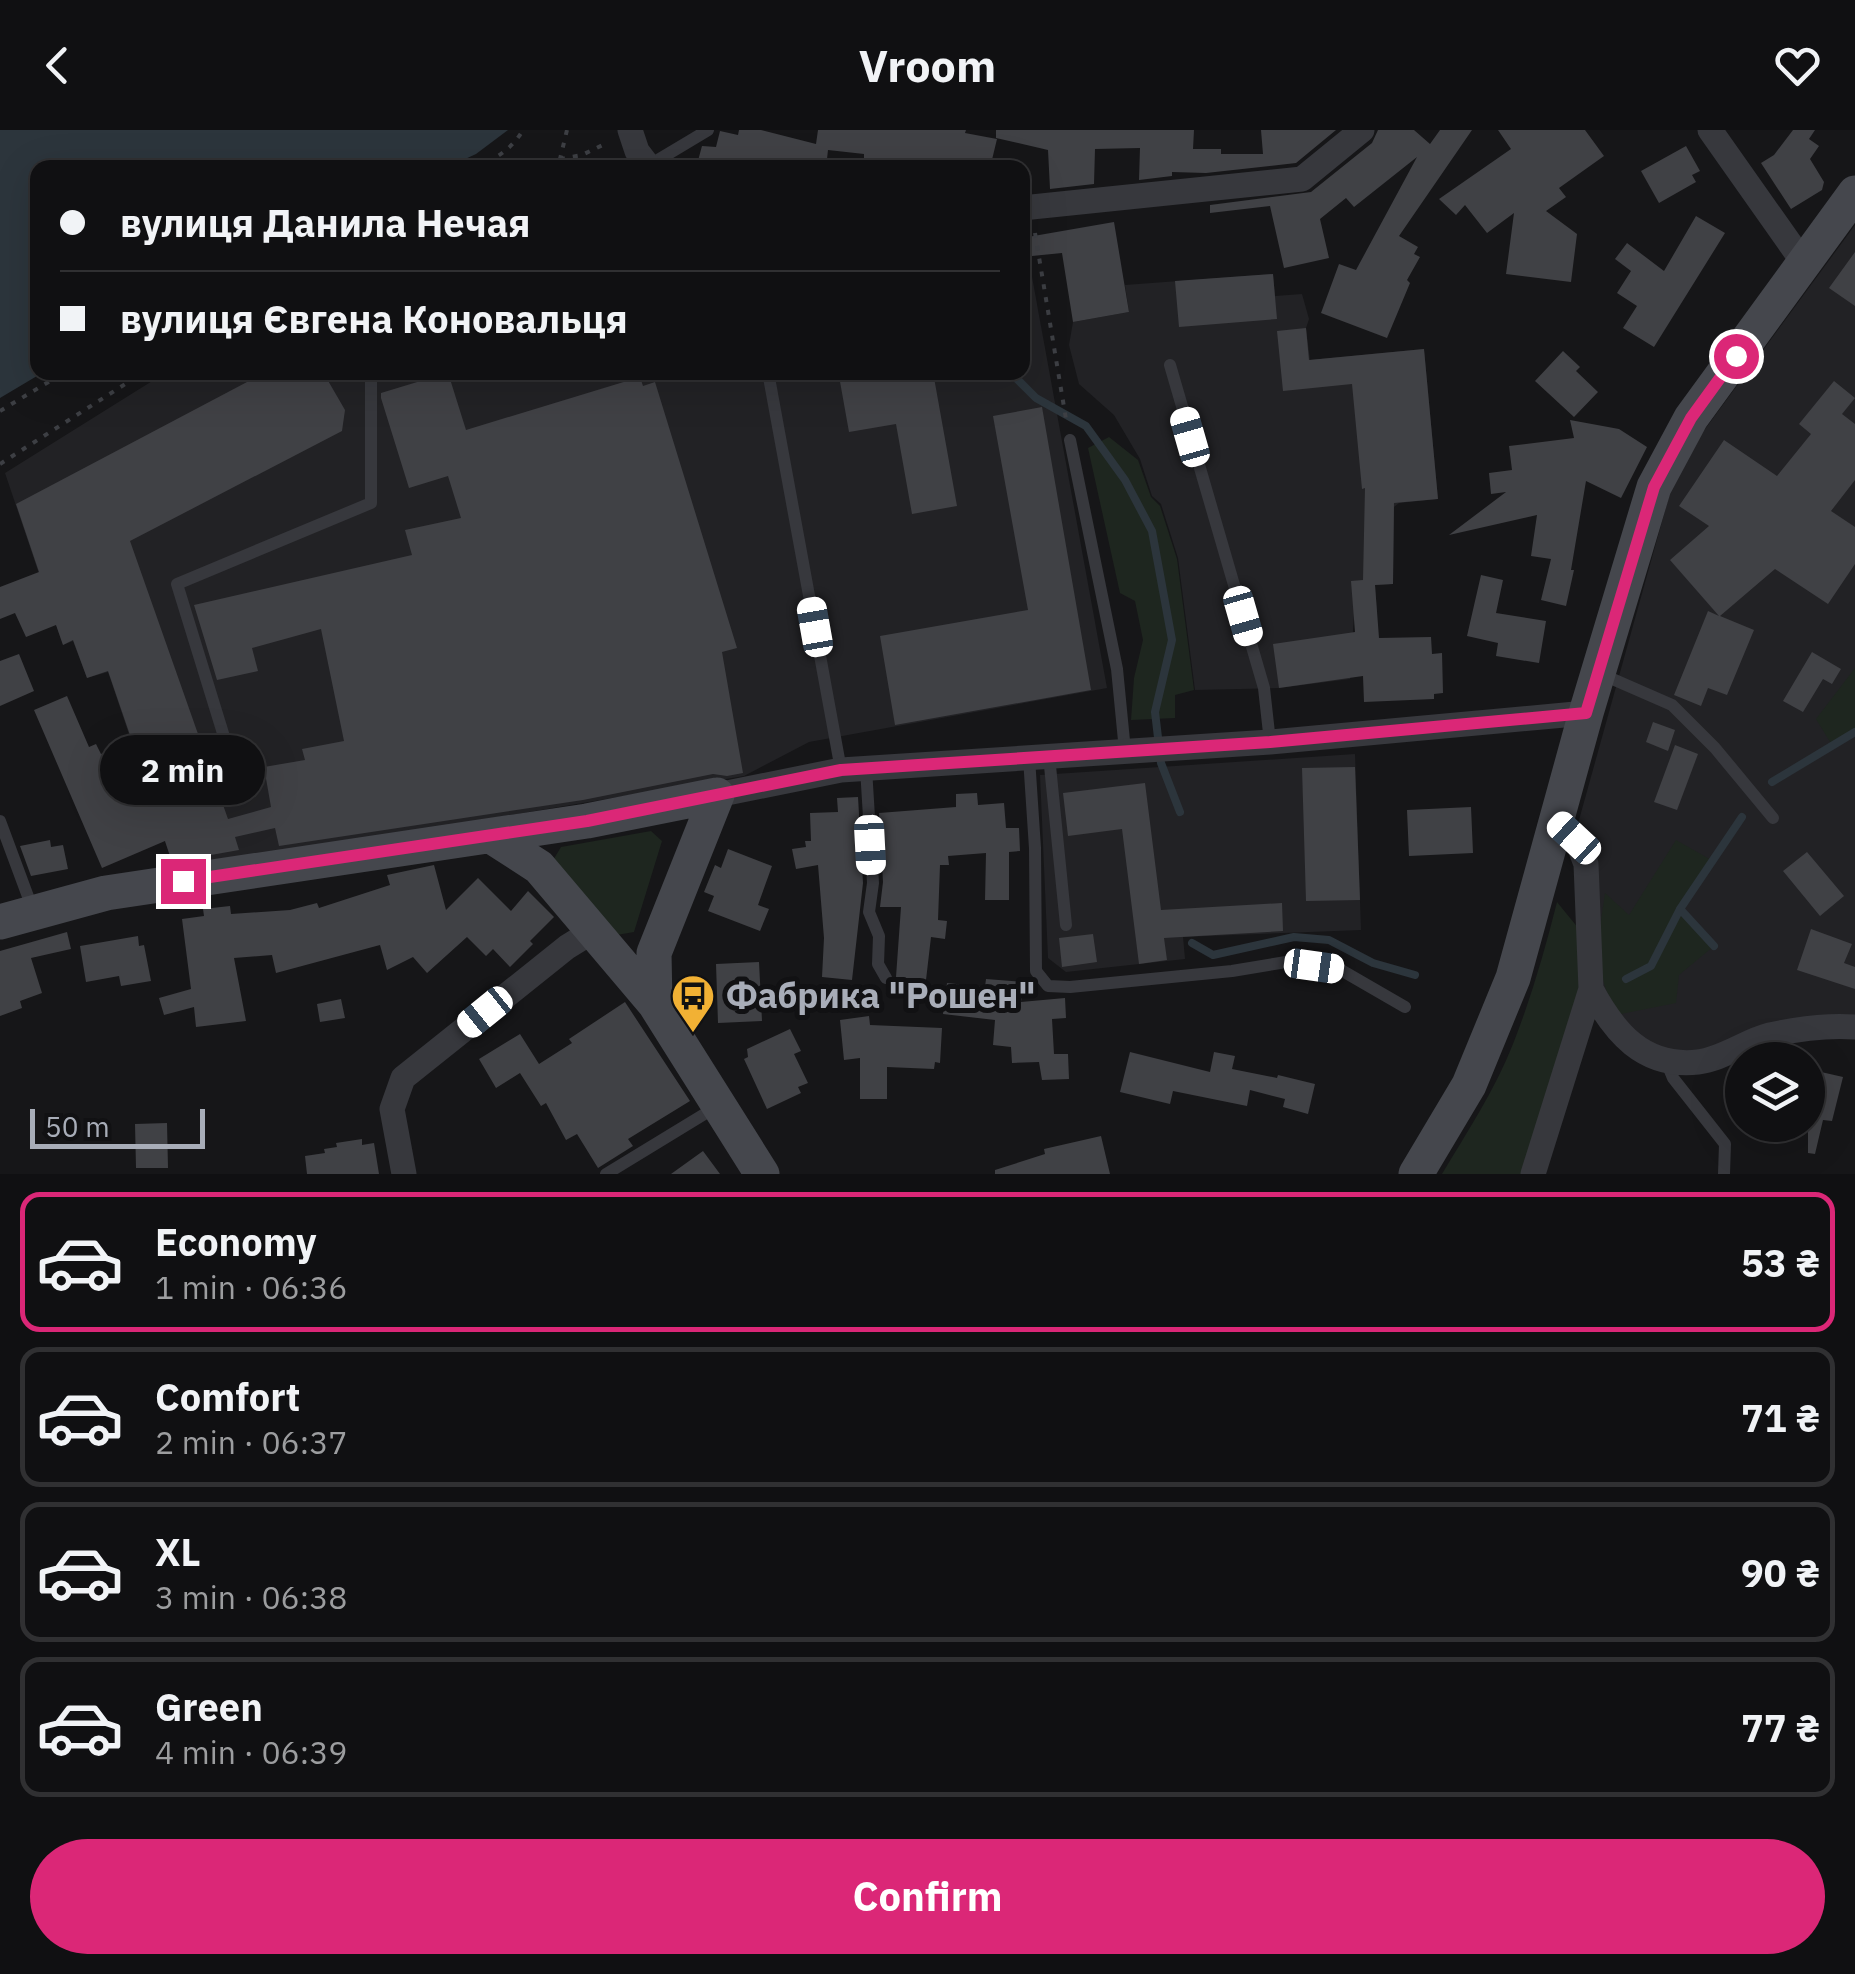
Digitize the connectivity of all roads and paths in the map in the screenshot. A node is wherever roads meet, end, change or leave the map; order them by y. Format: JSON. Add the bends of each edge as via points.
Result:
{"nodes":[{"id":1,"x":523,"y":130,"type":"edge"},
{"id":2,"x":567,"y":130,"type":"edge"},
{"id":3,"x":708,"y":130,"type":"edge"},
{"id":4,"x":1362,"y":130,"type":"edge"},
{"id":5,"x":1710,"y":130,"type":"edge"},
{"id":6,"x":630,"y":131,"type":"edge"},
{"id":7,"x":560,"y":159,"type":"joint"},
{"id":8,"x":492,"y":160,"type":"edge"},
{"id":9,"x":644,"y":160,"type":"edge"},
{"id":10,"x":660,"y":160,"type":"edge"},
{"id":11,"x":1855,"y":193,"type":"edge"},
{"id":12,"x":1030,"y":208,"type":"edge"},
{"id":13,"x":1030,"y":224,"type":"edge"},
{"id":14,"x":1804,"y":262,"type":"junction"},
{"id":15,"x":1170,"y":365,"type":"dead end"},
{"id":16,"x":51,"y":380,"type":"edge"},
{"id":17,"x":131,"y":380,"type":"edge"},
{"id":18,"x":371,"y":380,"type":"edge"},
{"id":19,"x":770,"y":380,"type":"edge"},
{"id":20,"x":0,"y":410,"type":"edge"},
{"id":21,"x":1070,"y":440,"type":"joint"},
{"id":22,"x":0,"y":464,"type":"edge"},
{"id":23,"x":1598,"y":672,"type":"junction"},
{"id":24,"x":1586,"y":713,"type":"junction"},
{"id":25,"x":1270,"y":742,"type":"junction"},
{"id":26,"x":1125,"y":751,"type":"junction"},
{"id":27,"x":1039,"y":757,"type":"junction"},
{"id":28,"x":854,"y":769,"type":"junction"},
{"id":29,"x":238,"y":782,"type":"dead end"},
{"id":30,"x":717,"y":795,"type":"junction"},
{"id":31,"x":1773,"y":818,"type":"dead end"},
{"id":32,"x":0,"y":821,"type":"edge"},
{"id":33,"x":1558,"y":822,"type":"junction"},
{"id":34,"x":492,"y":836,"type":"junction"},
{"id":35,"x":17,"y":917,"type":"edge"},
{"id":36,"x":1066,"y":926,"type":"dead end"},
{"id":37,"x":593,"y":930,"type":"junction"},
{"id":38,"x":886,"y":978,"type":"dead end"},
{"id":39,"x":1591,"y":990,"type":"junction"},
{"id":40,"x":655,"y":1004,"type":"junction"},
{"id":41,"x":1405,"y":1007,"type":"dead end"},
{"id":42,"x":1855,"y":1028,"type":"edge"},
{"id":43,"x":1666,"y":1061,"type":"junction"},
{"id":44,"x":719,"y":1106,"type":"junction"},
{"id":45,"x":404,"y":1174,"type":"edge"},
{"id":46,"x":606,"y":1174,"type":"edge"},
{"id":47,"x":762,"y":1174,"type":"edge"},
{"id":48,"x":1416,"y":1174,"type":"edge"},
{"id":49,"x":1533,"y":1174,"type":"edge"},
{"id":50,"x":1724,"y":1174,"type":"edge"}],
"edges":[{"from":1,"to":8,"type":"path"},
{"from":2,"to":7,"type":"path"},
{"from":3,"to":10,"type":"lane"},
{"from":4,"to":12,"type":"street","via":[[1302,179]]},
{"from":5,"to":14,"type":"street"},
{"from":6,"to":7,"type":"path"},
{"from":6,"to":9,"type":"street"},
{"from":11,"to":14,"type":"street"},
{"from":13,"to":21,"type":"path"},
{"from":14,"to":23,"type":"street","via":[[1691,418],[1654,487]]},
{"from":15,"to":25,"type":"lane","via":[[1264,688]]},
{"from":16,"to":20,"type":"path"},
{"from":17,"to":22,"type":"path"},
{"from":18,"to":29,"type":"lane","via":[[371,502],[177,584]]},
{"from":19,"to":28,"type":"lane"},
{"from":21,"to":26,"type":"lane","via":[[1117,669]]},
{"from":23,"to":24,"type":"street"},
{"from":23,"to":31,"type":"lane","via":[[1672,705]]},
{"from":24,"to":25,"type":"street"},
{"from":24,"to":33,"type":"street"},
{"from":25,"to":26,"type":"street"},
{"from":26,"to":27,"type":"street"},
{"from":27,"to":28,"type":"street"},
{"from":27,"to":36,"type":"lane"},
{"from":27,"to":41,"type":"lane","via":[[1036,971],[1048,986],[1286,962],[1341,970]]},
{"from":28,"to":30,"type":"street"},
{"from":28,"to":38,"type":"lane","via":[[873,883],[869,912]]},
{"from":30,"to":34,"type":"street"},
{"from":30,"to":40,"type":"street","via":[[654,953]]},
{"from":32,"to":35,"type":"lane"},
{"from":33,"to":39,"type":"street","via":[[1586,864]]},
{"from":33,"to":48,"type":"street","via":[[1513,978],[1470,1086]]},
{"from":34,"to":35,"type":"street","via":[[106,892]]},
{"from":34,"to":37,"type":"street","via":[[539,866]]},
{"from":37,"to":40,"type":"street"},
{"from":37,"to":45,"type":"street","via":[[403,1078],[392,1110]]},
{"from":39,"to":43,"type":"street","via":[[1609,1023],[1636,1048]]},
{"from":39,"to":49,"type":"street"},
{"from":40,"to":44,"type":"street"},
{"from":42,"to":43,"type":"street","via":[[1770,1035],[1700,1062]]},
{"from":43,"to":50,"type":"lane","via":[[1725,1144]]},
{"from":44,"to":46,"type":"lane"},
{"from":44,"to":47,"type":"street"}]}
